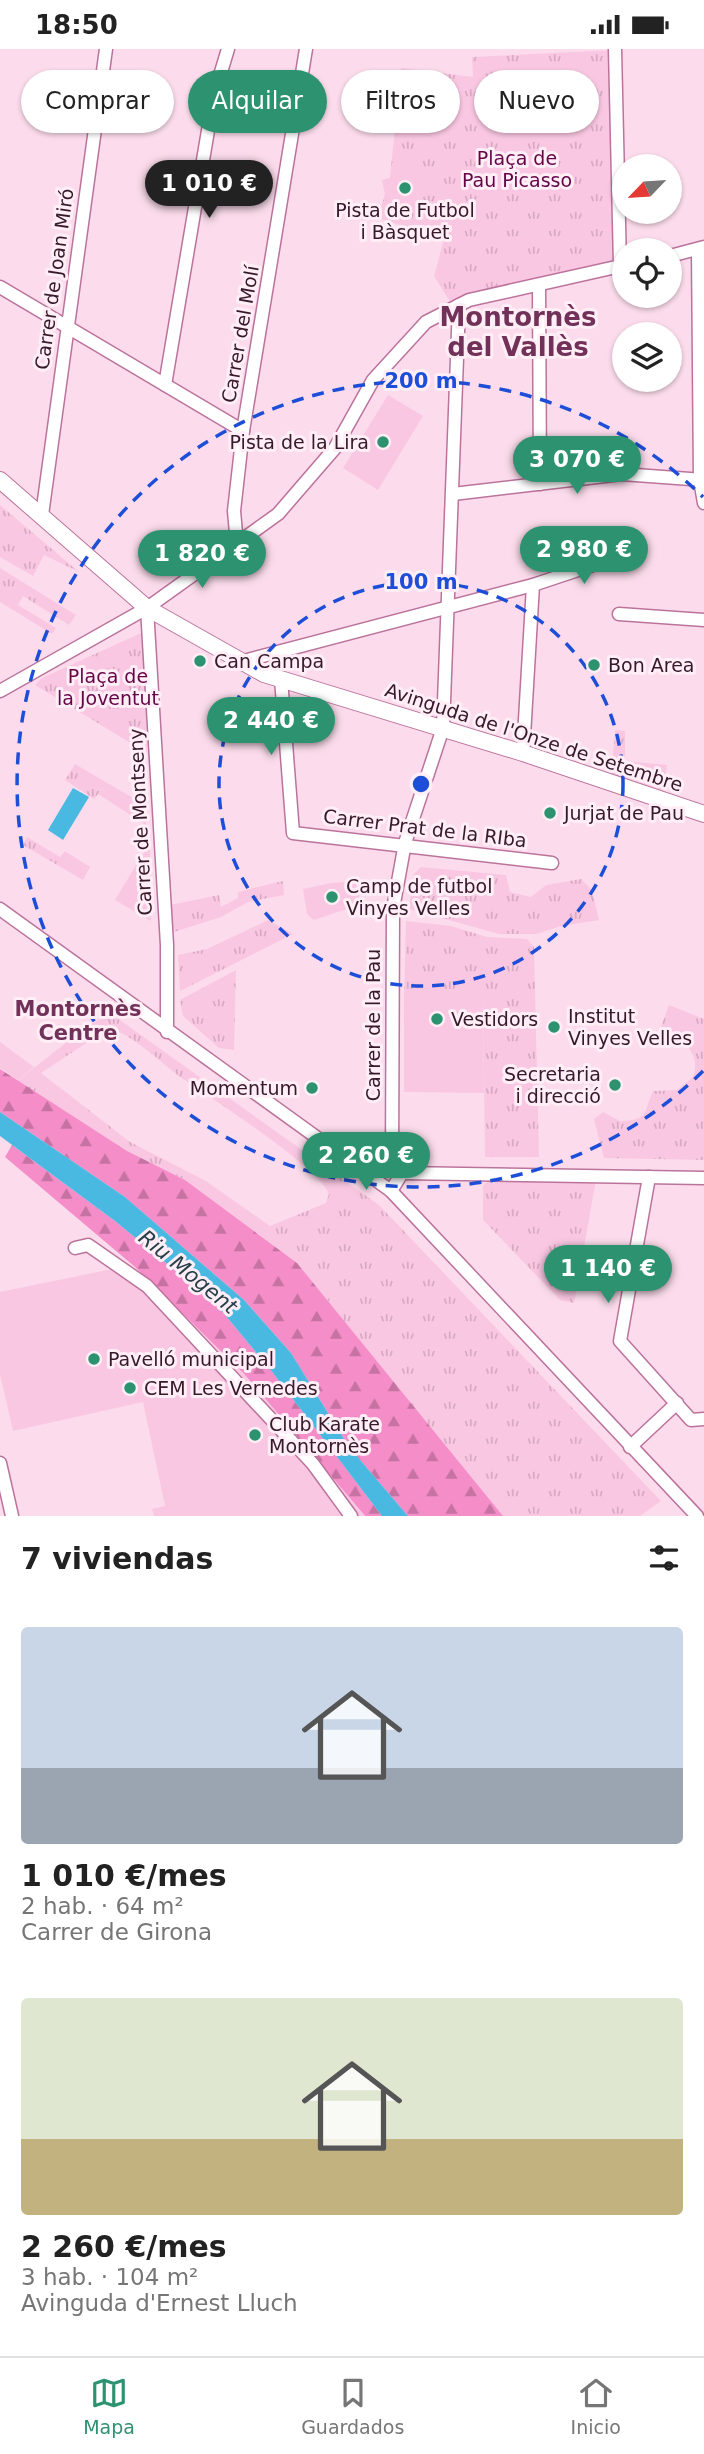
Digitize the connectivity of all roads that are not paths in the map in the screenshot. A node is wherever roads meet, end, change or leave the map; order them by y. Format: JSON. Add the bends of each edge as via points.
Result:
{"nodes":[{"id":1,"x":106,"y":49,"type":"edge"},
{"id":2,"x":228,"y":49,"type":"edge"},
{"id":3,"x":306,"y":49,"type":"edge"},
{"id":4,"x":615,"y":49,"type":"edge"},
{"id":5,"x":621,"y":238,"type":"edge"},
{"id":6,"x":701,"y":248,"type":"edge"},
{"id":7,"x":682,"y":253,"type":"edge"},
{"id":8,"x":612,"y":267,"type":"edge"},
{"id":9,"x":539,"y":285,"type":"junction"},
{"id":10,"x":0,"y":287,"type":"edge"},
{"id":11,"x":459,"y":305,"type":"junction"},
{"id":12,"x":66,"y":327,"type":"junction"},
{"id":13,"x":165,"y":385,"type":"junction"},
{"id":14,"x":243,"y":431,"type":"junction"},
{"id":15,"x":0,"y":480,"type":"edge"},
{"id":16,"x":702,"y":480,"type":"edge"},
{"id":17,"x":540,"y":484,"type":"junction"},
{"id":18,"x":453,"y":494,"type":"junction"},
{"id":19,"x":704,"y":503,"type":"edge"},
{"id":20,"x":42,"y":515,"type":"junction"},
{"id":21,"x":237,"y":544,"type":"junction"},
{"id":22,"x":623,"y":555,"type":"dead end"},
{"id":23,"x":534,"y":585,"type":"junction"},
{"id":24,"x":147,"y":608,"type":"junction"},
{"id":25,"x":449,"y":608,"type":"junction"},
{"id":26,"x":619,"y":614,"type":"dead end"},
{"id":27,"x":704,"y":620,"type":"edge"},
{"id":28,"x":240,"y":661,"type":"junction"},
{"id":29,"x":281,"y":679,"type":"junction"},
{"id":30,"x":0,"y":691,"type":"edge"},
{"id":31,"x":443,"y":728,"type":"junction"},
{"id":32,"x":523,"y":753,"type":"junction"},
{"id":33,"x":704,"y":814,"type":"edge"},
{"id":34,"x":405,"y":843,"type":"junction"},
{"id":35,"x":552,"y":863,"type":"dead end"},
{"id":36,"x":0,"y":909,"type":"edge"},
{"id":37,"x":167,"y":1032,"type":"junction"},
{"id":38,"x":392,"y":1163,"type":"junction"},
{"id":39,"x":402,"y":1173,"type":"junction"},
{"id":40,"x":372,"y":1176,"type":"junction"},
{"id":41,"x":649,"y":1177,"type":"junction"},
{"id":42,"x":704,"y":1178,"type":"edge"},
{"id":43,"x":391,"y":1191,"type":"junction"},
{"id":44,"x":75,"y":1248,"type":"dead end"},
{"id":45,"x":677,"y":1403,"type":"junction"},
{"id":46,"x":704,"y":1419,"type":"edge"},
{"id":47,"x":630,"y":1447,"type":"junction"},
{"id":48,"x":0,"y":1463,"type":"edge"},
{"id":49,"x":12,"y":1516,"type":"edge"},
{"id":50,"x":351,"y":1516,"type":"edge"},
{"id":51,"x":697,"y":1516,"type":"edge"}],
"edges":[{"from":1,"to":12,"type":"street","name":"Carrer de Joan Miró"},
{"from":2,"to":13,"type":"street","via":[[214,95]]},
{"from":3,"to":14,"type":"street","name":"Carrer del Molí"},
{"from":4,"to":5,"type":"street"},
{"from":6,"to":7,"type":"street"},
{"from":6,"to":16,"type":"street"},
{"from":8,"to":9,"type":"street"},
{"from":9,"to":11,"type":"street"},
{"from":9,"to":17,"type":"street"},
{"from":10,"to":12,"type":"street"},
{"from":11,"to":18,"type":"street","name":"Carrer de la Pau"},
{"from":11,"to":21,"type":"street","via":[[426,322],[406,340],[373,380],[335,447],[278,514]]},
{"from":12,"to":13,"type":"street"},
{"from":12,"to":20,"type":"street","name":"Carrer de Joan Miró"},
{"from":13,"to":14,"type":"street"},
{"from":14,"to":21,"type":"street","name":"Carrer del Molí","via":[[234,511]]},
{"from":15,"to":20,"type":"street","name":"Avinguda de l'Onze de Setembre"},
{"from":16,"to":17,"type":"street","via":[[622,474]]},
{"from":16,"to":19,"type":"street"},
{"from":17,"to":18,"type":"street"},
{"from":18,"to":25,"type":"street","name":"Carrer de la Pau"},
{"from":20,"to":24,"type":"street","name":"Avinguda de l'Onze de Setembre"},
{"from":21,"to":24,"type":"street"},
{"from":22,"to":23,"type":"street"},
{"from":23,"to":25,"type":"street"},
{"from":23,"to":32,"type":"street"},
{"from":24,"to":28,"type":"street","name":"Avinguda de l'Onze de Setembre"},
{"from":24,"to":30,"type":"street"},
{"from":24,"to":37,"type":"street","name":"Carrer de Montseny","via":[[167,945]]},
{"from":25,"to":28,"type":"street"},
{"from":25,"to":31,"type":"street","name":"Carrer de la Pau"},
{"from":26,"to":27,"type":"street"},
{"from":28,"to":29,"type":"street","name":"Avinguda de l'Onze de Setembre"},
{"from":29,"to":31,"type":"street","name":"Avinguda de l'Onze de Setembre"},
{"from":29,"to":34,"type":"street","name":"Carrer Prat de la RIba","via":[[293,833]]},
{"from":31,"to":32,"type":"street","name":"Avinguda de l'Onze de Setembre"},
{"from":31,"to":34,"type":"street","name":"Carrer de la Pau"},
{"from":32,"to":33,"type":"street","name":"Avinguda de l'Onze de Setembre"},
{"from":34,"to":35,"type":"street","name":"Carrer Prat de la RIba"},
{"from":34,"to":38,"type":"street","name":"Carrer de la Pau","via":[[393,909]]},
{"from":36,"to":37,"type":"street"},
{"from":37,"to":40,"type":"street"},
{"from":38,"to":39,"type":"street"},
{"from":38,"to":40,"type":"street","via":[[384,1163]]},
{"from":39,"to":41,"type":"street"},
{"from":39,"to":43,"type":"street"},
{"from":40,"to":43,"type":"street"},
{"from":41,"to":42,"type":"street"},
{"from":41,"to":45,"type":"street","via":[[620,1341]]},
{"from":43,"to":47,"type":"street"},
{"from":44,"to":50,"type":"street","via":[[88,1245],[147,1286],[313,1464]]},
{"from":45,"to":46,"type":"street","via":[[691,1420]]},
{"from":45,"to":47,"type":"street"},
{"from":47,"to":51,"type":"street"},
{"from":48,"to":49,"type":"street"}]}
